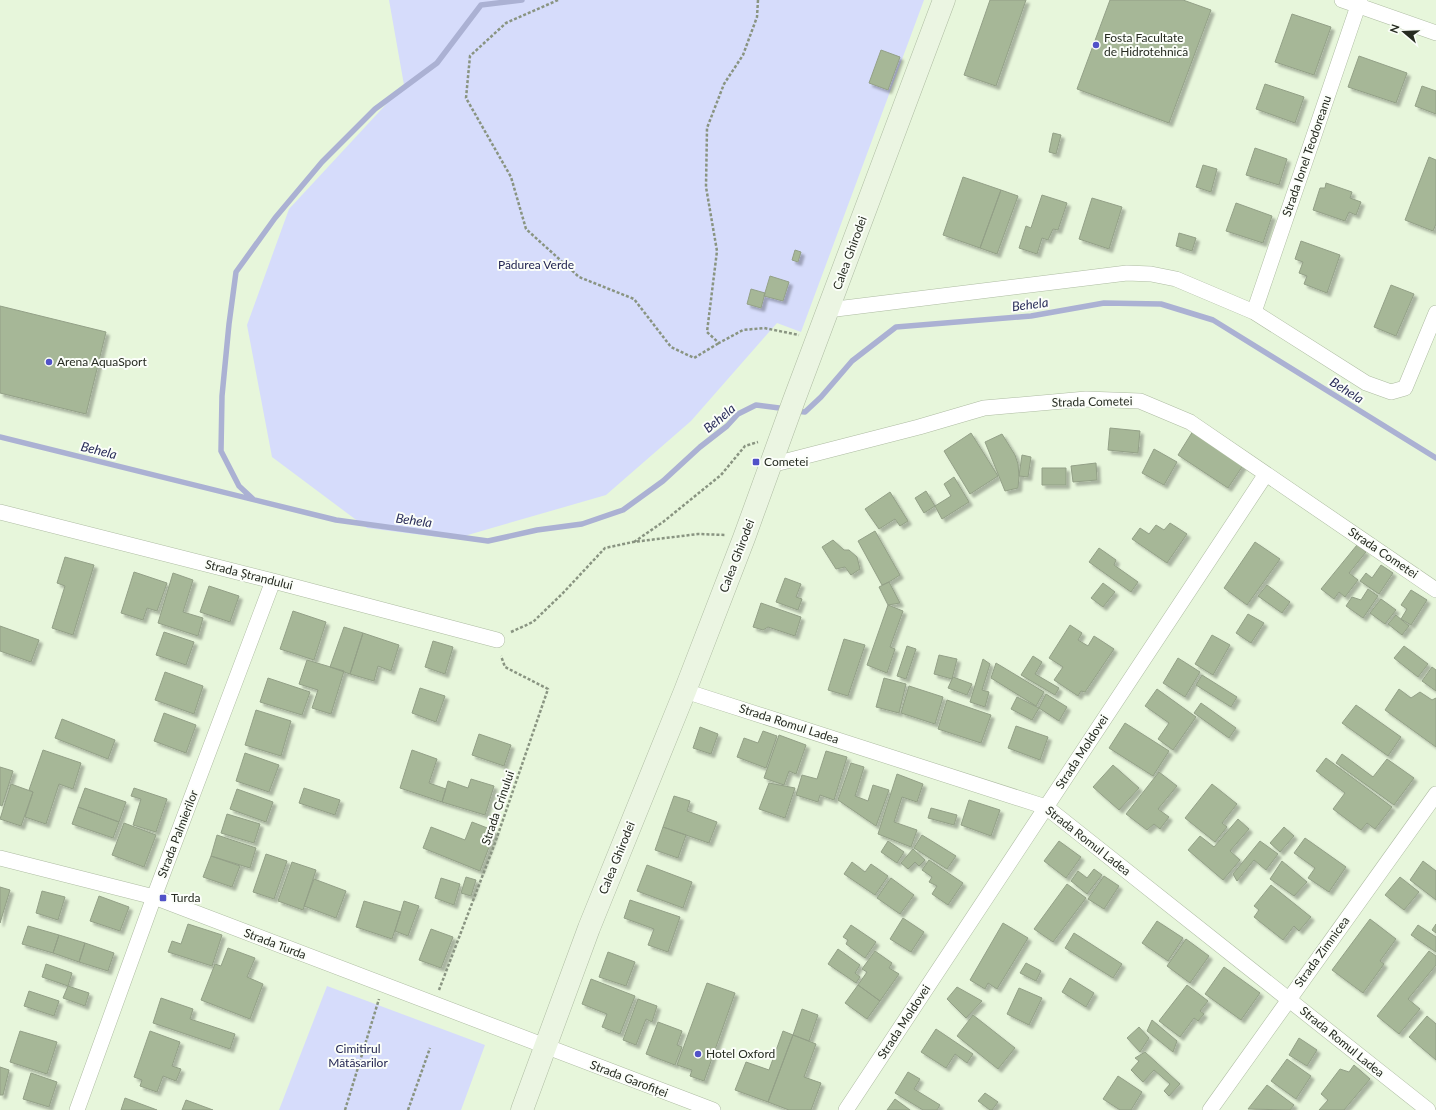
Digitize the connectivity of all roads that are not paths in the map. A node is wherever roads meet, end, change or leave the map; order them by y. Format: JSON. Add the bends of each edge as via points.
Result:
{"nodes":[{"id":1,"x":944,"y":0,"type":"edge"},
{"id":2,"x":1342,"y":0,"type":"edge"},
{"id":3,"x":1359,"y":3,"type":"edge"},
{"id":4,"x":1436,"y":33,"type":"edge"},
{"id":5,"x":828,"y":310,"type":"junction"},
{"id":6,"x":1254,"y":312,"type":"junction"},
{"id":7,"x":1436,"y":313,"type":"edge"},
{"id":8,"x":771,"y":465,"type":"junction"},
{"id":9,"x":1266,"y":474,"type":"junction"},
{"id":10,"x":0,"y":512,"type":"edge"},
{"id":11,"x":273,"y":581,"type":"junction"},
{"id":12,"x":1436,"y":590,"type":"edge"},
{"id":13,"x":497,"y":640,"type":"road end"},
{"id":14,"x":685,"y":691,"type":"junction"},
{"id":15,"x":1436,"y":794,"type":"edge"},
{"id":16,"x":1046,"y":807,"type":"junction"},
{"id":17,"x":0,"y":858,"type":"edge"},
{"id":18,"x":154,"y":897,"type":"junction"},
{"id":19,"x":1288,"y":999,"type":"junction"},
{"id":20,"x":545,"y":1047,"type":"junction"},
{"id":21,"x":77,"y":1110,"type":"edge"},
{"id":22,"x":522,"y":1110,"type":"edge"},
{"id":23,"x":713,"y":1110,"type":"edge"},
{"id":24,"x":846,"y":1110,"type":"edge"},
{"id":25,"x":1210,"y":1110,"type":"edge"},
{"id":26,"x":1428,"y":1110,"type":"edge"}],
"edges":[{"from":1,"to":5,"type":"street","name":"Calea Ghirodei"},
{"from":2,"to":3,"type":"street"},
{"from":3,"to":4,"type":"street"},
{"from":3,"to":6,"type":"street","name":"Strada Ionel Teodoreanu"},
{"from":5,"to":6,"type":"street","via":[[1127,273],[1176,279]]},
{"from":5,"to":8,"type":"street","name":"Calea Ghirodei"},
{"from":6,"to":7,"type":"street","via":[[1366,383],[1391,392],[1405,388]]},
{"from":8,"to":9,"type":"street","name":"Strada Cometei","via":[[984,408],[1094,399],[1140,401],[1190,422]]},
{"from":8,"to":14,"type":"street","name":"Calea Ghirodei"},
{"from":9,"to":12,"type":"street","name":"Strada Cometei"},
{"from":9,"to":16,"type":"street","name":"Strada Moldovei"},
{"from":10,"to":11,"type":"street","name":"Strada Ștrandului"},
{"from":11,"to":13,"type":"street","name":"Strada Ștrandului"},
{"from":11,"to":18,"type":"street","name":"Strada Palmierilor"},
{"from":14,"to":16,"type":"street","name":"Strada Romul Ladea"},
{"from":14,"to":20,"type":"street","name":"Calea Ghirodei","via":[[589,928]]},
{"from":15,"to":19,"type":"street","name":"Strada Zimnicea"},
{"from":16,"to":19,"type":"street","name":"Strada Romul Ladea"},
{"from":16,"to":24,"type":"street","name":"Strada Moldovei"},
{"from":17,"to":18,"type":"street","name":"Strada Turda"},
{"from":18,"to":20,"type":"street","name":"Strada Turda"},
{"from":18,"to":21,"type":"street","name":"Strada Palmierilor"},
{"from":19,"to":25,"type":"street","name":"Strada Zimnicea"},
{"from":19,"to":26,"type":"street","name":"Strada Romul Ladea"},
{"from":20,"to":22,"type":"street","name":"Calea Ghirodei"},
{"from":20,"to":23,"type":"street","name":"Strada Garofiței"}]}
